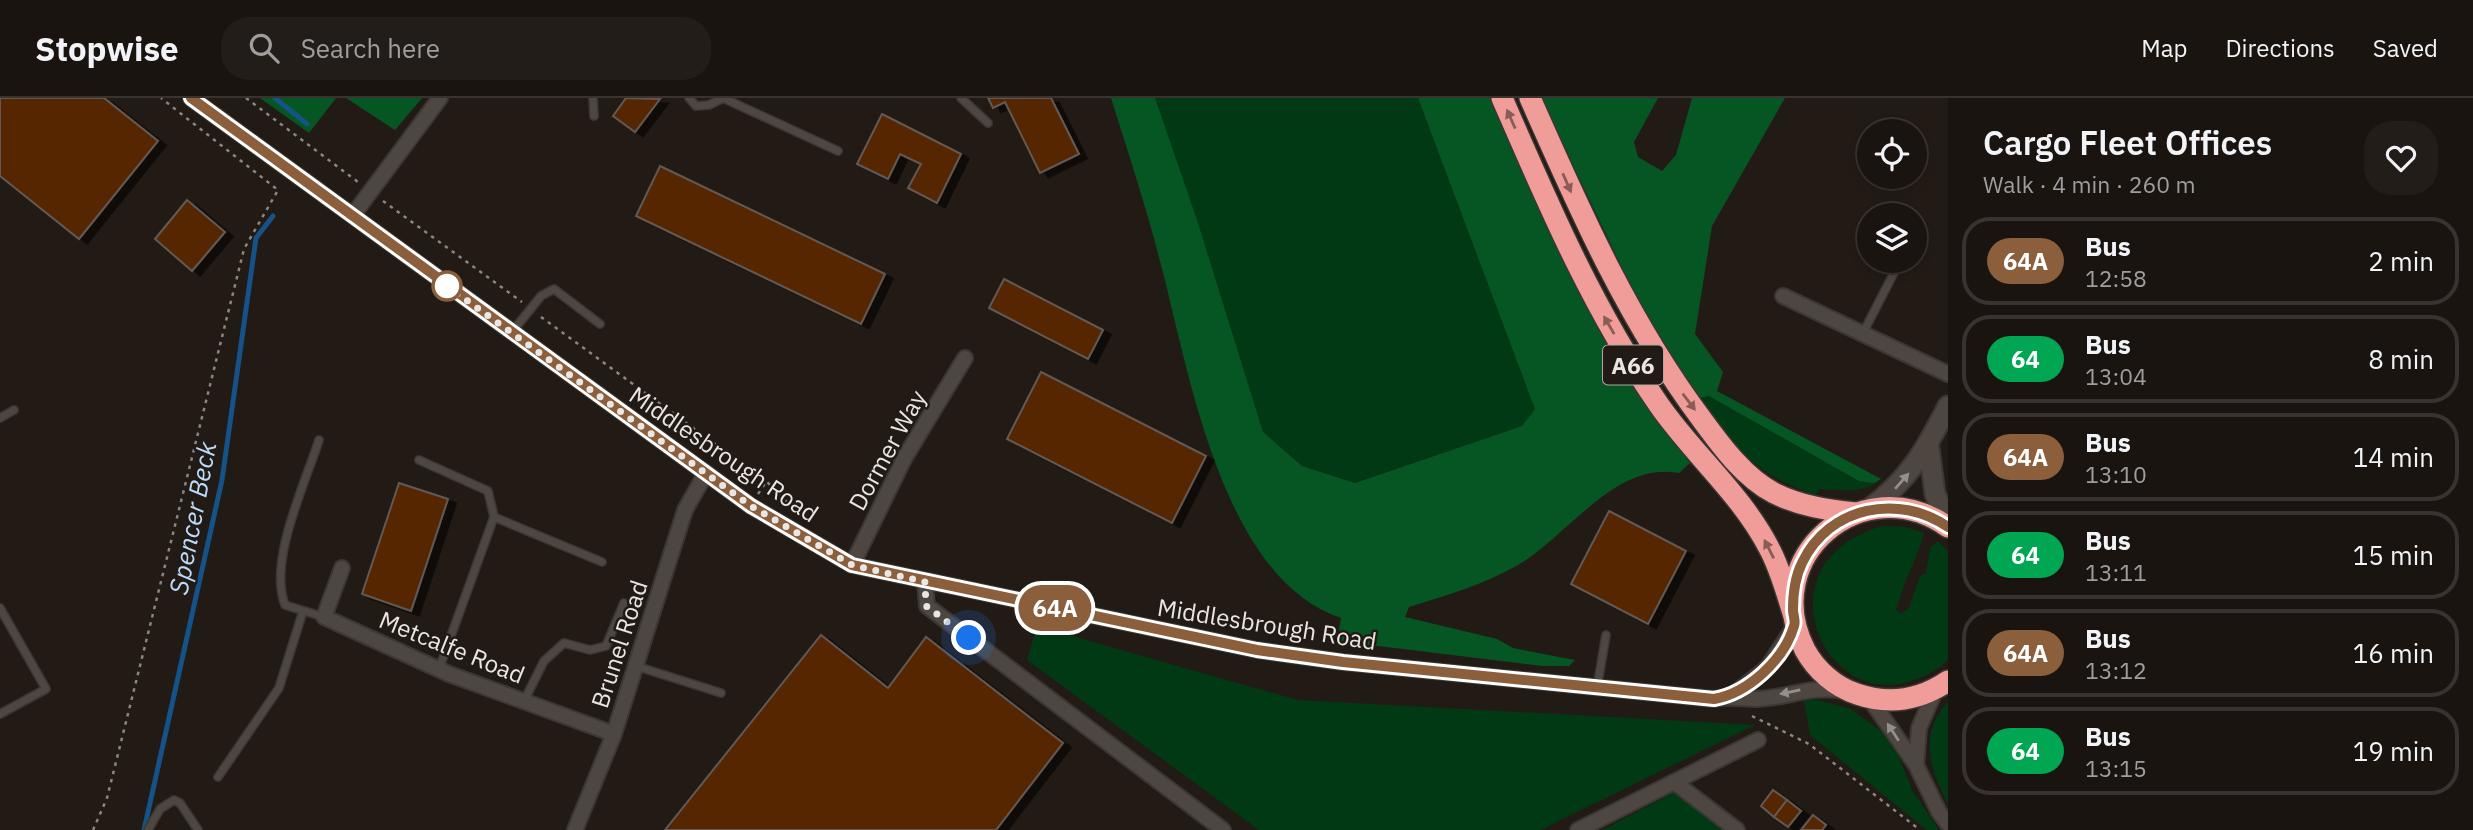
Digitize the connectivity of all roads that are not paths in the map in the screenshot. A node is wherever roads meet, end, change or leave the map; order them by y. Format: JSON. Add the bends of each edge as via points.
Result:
{"nodes":[{"id":1,"x":191,"y":98,"type":"edge"},
{"id":2,"x":440,"y":98,"type":"edge"},
{"id":3,"x":593,"y":98,"type":"edge"},
{"id":4,"x":689,"y":98,"type":"edge"},
{"id":5,"x":961,"y":98,"type":"edge"},
{"id":6,"x":1502,"y":98,"type":"edge"},
{"id":7,"x":1530,"y":98,"type":"edge"},
{"id":8,"x":594,"y":116,"type":"dead end"},
{"id":9,"x":988,"y":123,"type":"dead end"},
{"id":10,"x":838,"y":151,"type":"dead end"},
{"id":11,"x":353,"y":215,"type":"junction"},
{"id":12,"x":1894,"y":273,"type":"edge"},
{"id":13,"x":1783,"y":296,"type":"dead end"},
{"id":14,"x":600,"y":324,"type":"dead end"},
{"id":15,"x":512,"y":332,"type":"junction"},
{"id":16,"x":1862,"y":334,"type":"junction"},
{"id":17,"x":965,"y":358,"type":"dead end"},
{"id":18,"x":1948,"y":374,"type":"edge"},
{"id":19,"x":1948,"y":406,"type":"edge"},
{"id":20,"x":14,"y":411,"type":"dead end"},
{"id":21,"x":0,"y":418,"type":"edge"},
{"id":22,"x":319,"y":440,"type":"dead end"},
{"id":23,"x":1929,"y":447,"type":"junction"},
{"id":24,"x":419,"y":460,"type":"dead end"},
{"id":25,"x":706,"y":473,"type":"junction"},
{"id":26,"x":1863,"y":511,"type":"junction"},
{"id":27,"x":494,"y":517,"type":"junction"},
{"id":28,"x":1948,"y":525,"type":"edge"},
{"id":29,"x":602,"y":562,"type":"dead end"},
{"id":30,"x":852,"y":565,"type":"junction"},
{"id":31,"x":342,"y":568,"type":"dead end"},
{"id":32,"x":925,"y":582,"type":"junction"},
{"id":33,"x":624,"y":603,"type":"dead end"},
{"id":34,"x":0,"y":608,"type":"edge"},
{"id":35,"x":303,"y":611,"type":"junction"},
{"id":36,"x":324,"y":617,"type":"junction"},
{"id":37,"x":1794,"y":618,"type":"junction"},
{"id":38,"x":1606,"y":635,"type":"dead end"},
{"id":39,"x":636,"y":666,"type":"junction"},
{"id":40,"x":439,"y":669,"type":"junction"},
{"id":41,"x":1942,"y":685,"type":"edge"},
{"id":42,"x":1597,"y":688,"type":"junction"},
{"id":43,"x":1847,"y":691,"type":"junction"},
{"id":44,"x":721,"y":693,"type":"dead end"},
{"id":45,"x":1733,"y":695,"type":"junction"},
{"id":46,"x":1870,"y":699,"type":"junction"},
{"id":47,"x":524,"y":701,"type":"junction"},
{"id":48,"x":0,"y":714,"type":"edge"},
{"id":49,"x":614,"y":734,"type":"junction"},
{"id":50,"x":1758,"y":740,"type":"dead end"},
{"id":51,"x":1916,"y":765,"type":"junction"},
{"id":52,"x":218,"y":777,"type":"dead end"},
{"id":53,"x":1674,"y":782,"type":"junction"},
{"id":54,"x":1948,"y":824,"type":"edge"},
{"id":55,"x":148,"y":830,"type":"edge"},
{"id":56,"x":198,"y":830,"type":"edge"},
{"id":57,"x":575,"y":830,"type":"edge"},
{"id":58,"x":1223,"y":830,"type":"edge"},
{"id":59,"x":1578,"y":830,"type":"edge"},
{"id":60,"x":1737,"y":830,"type":"edge"}],
"edges":[{"from":1,"to":11,"type":"street","name":"Middlesbrough Road"},
{"from":2,"to":11,"type":"street"},
{"from":3,"to":8,"type":"lane"},
{"from":4,"to":10,"type":"lane","via":[[696,106],[723,99]]},
{"from":5,"to":9,"type":"lane"},
{"from":37,"to":6,"type":"highway","number":"A66","one_way":true,"via":[[1770,548],[1659,406],[1592,296]]},
{"from":7,"to":26,"type":"highway","number":"A66","one_way":true,"via":[[1629,311],[1670,376],[1741,468],[1772,492],[1804,505]]},
{"from":11,"to":15,"type":"street","name":"Middlesbrough Road"},
{"from":12,"to":16,"type":"lane"},
{"from":13,"to":16,"type":"street"},
{"from":14,"to":15,"type":"lane","via":[[554,289],[530,308]]},
{"from":15,"to":25,"type":"street","name":"Middlesbrough Road"},
{"from":16,"to":18,"type":"street"},
{"from":17,"to":30,"type":"street","name":"Dormer Way","via":[[905,457]]},
{"from":19,"to":23,"type":"main road"},
{"from":20,"to":21,"type":"lane"},
{"from":22,"to":35,"type":"lane","via":[[281,571],[285,605]]},
{"from":26,"to":23,"type":"main road","one_way":true,"via":[[1896,488]]},
{"from":23,"to":28,"type":"main road","via":[[1935,494]]},
{"from":24,"to":27,"type":"lane","via":[[488,491]]},
{"from":25,"to":30,"type":"street","name":"Middlesbrough Road","via":[[751,506]]},
{"from":25,"to":39,"type":"street","name":"Brunel Road","via":[[685,510]]},
{"from":26,"to":28,"type":"highway","number":"A66","via":[[1914,510]]},
{"from":26,"to":37,"type":"highway","number":"A66","via":[[1834,525],[1801,563],[1794,587]]},
{"from":27,"to":29,"type":"lane"},
{"from":27,"to":40,"type":"lane"},
{"from":30,"to":32,"type":"street","name":"Middlesbrough Road"},
{"from":31,"to":36,"type":"street"},
{"from":32,"to":42,"type":"street","name":"Middlesbrough Road","via":[[1257,650]]},
{"from":32,"to":58,"type":"street","via":[[926,606]]},
{"from":33,"to":47,"type":"lane","via":[[606,646],[590,650],[564,643],[544,661]]},
{"from":34,"to":48,"type":"lane","via":[[46,689]]},
{"from":35,"to":36,"type":"lane"},
{"from":35,"to":52,"type":"lane","via":[[279,688]]},
{"from":36,"to":40,"type":"street","name":"Metcalfe Road"},
{"from":37,"to":43,"type":"highway","number":"A66","via":[[1810,660]]},
{"from":37,"to":45,"type":"street","via":[[1768,667]]},
{"from":38,"to":42,"type":"lane"},
{"from":39,"to":44,"type":"lane"},
{"from":39,"to":49,"type":"street","name":"Brunel Road"},
{"from":40,"to":47,"type":"street","name":"Metcalfe Road"},
{"from":41,"to":46,"type":"highway","number":"A66","via":[[1895,701]]},
{"from":41,"to":51,"type":"street","via":[[1919,728]]},
{"from":42,"to":45,"type":"street","name":"Middlesbrough Road","via":[[1714,699]]},
{"from":43,"to":45,"type":"street","name":"Middlesbrough Road","one_way":true,"via":[[1815,688],[1758,699]]},
{"from":43,"to":46,"type":"highway","number":"A66"},
{"from":51,"to":46,"type":"street","one_way":true},
{"from":47,"to":49,"type":"street","name":"Metcalfe Road"},
{"from":49,"to":57,"type":"street","name":"Brunel Road"},
{"from":50,"to":53,"type":"street"},
{"from":51,"to":54,"type":"street"},
{"from":53,"to":59,"type":"street"},
{"from":53,"to":60,"type":"street"},
{"from":55,"to":56,"type":"lane","via":[[160,809],[174,800]]}]}
